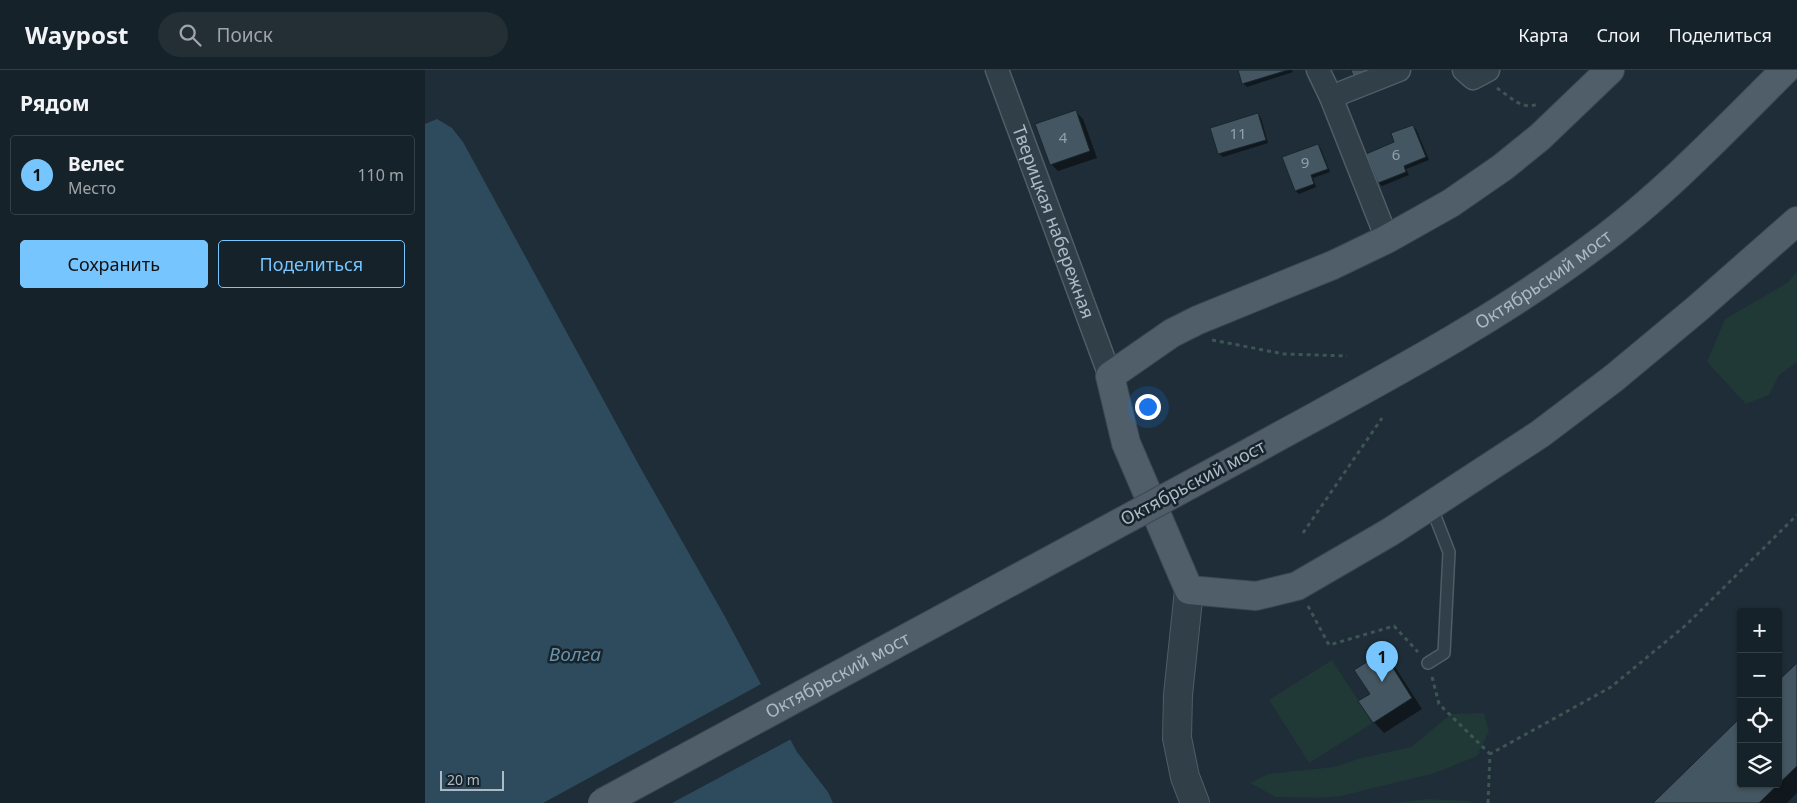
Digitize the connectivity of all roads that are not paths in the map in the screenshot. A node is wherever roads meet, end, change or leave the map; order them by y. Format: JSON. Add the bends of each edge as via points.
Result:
{"nodes":[{"id":1,"x":997,"y":70,"type":"edge"},
{"id":2,"x":1318,"y":70,"type":"edge"},
{"id":3,"x":1399,"y":70,"type":"edge"},
{"id":4,"x":1610,"y":70,"type":"edge"},
{"id":5,"x":1768,"y":70,"type":"edge"},
{"id":6,"x":1785,"y":70,"type":"edge"},
{"id":7,"x":1797,"y":80,"type":"edge"},
{"id":8,"x":1331,"y":97,"type":"junction"},
{"id":9,"x":1747,"y":108,"type":"junction"},
{"id":10,"x":1797,"y":221,"type":"edge"},
{"id":11,"x":1387,"y":239,"type":"junction"},
{"id":12,"x":1110,"y":376,"type":"junction"},
{"id":13,"x":1431,"y":506,"type":"junction"},
{"id":14,"x":1189,"y":590,"type":"junction"},
{"id":15,"x":1428,"y":663,"type":"road end"},
{"id":16,"x":602,"y":803,"type":"edge"},
{"id":17,"x":1195,"y":803,"type":"edge"}],
"edges":[{"from":1,"to":12,"type":"street","name":"Тверицкая набережная"},
{"from":2,"to":8,"type":"street"},
{"from":3,"to":8,"type":"street"},
{"from":4,"to":11,"type":"main road","via":[[1540,137],[1503,167],[1451,203]]},
{"from":5,"to":9,"type":"main road"},
{"from":6,"to":9,"type":"main road"},
{"from":7,"to":9,"type":"main road","via":[[1773,90]]},
{"from":8,"to":11,"type":"street"},
{"from":9,"to":16,"type":"main road","name":"Октябрьский мост","bridge":true,"via":[[1651,199],[1595,245],[1478,326]]},
{"from":10,"to":13,"type":"main road","via":[[1614,378],[1540,434]]},
{"from":11,"to":12,"type":"main road","via":[[1333,265],[1199,320],[1172,334]]},
{"from":12,"to":14,"type":"main road","via":[[1126,443]]},
{"from":13,"to":14,"type":"main road","via":[[1297,586],[1256,596]]},
{"from":13,"to":15,"type":"lane","via":[[1449,552],[1445,652]]},
{"from":14,"to":17,"type":"street","via":[[1177,738],[1185,777]]}]}
